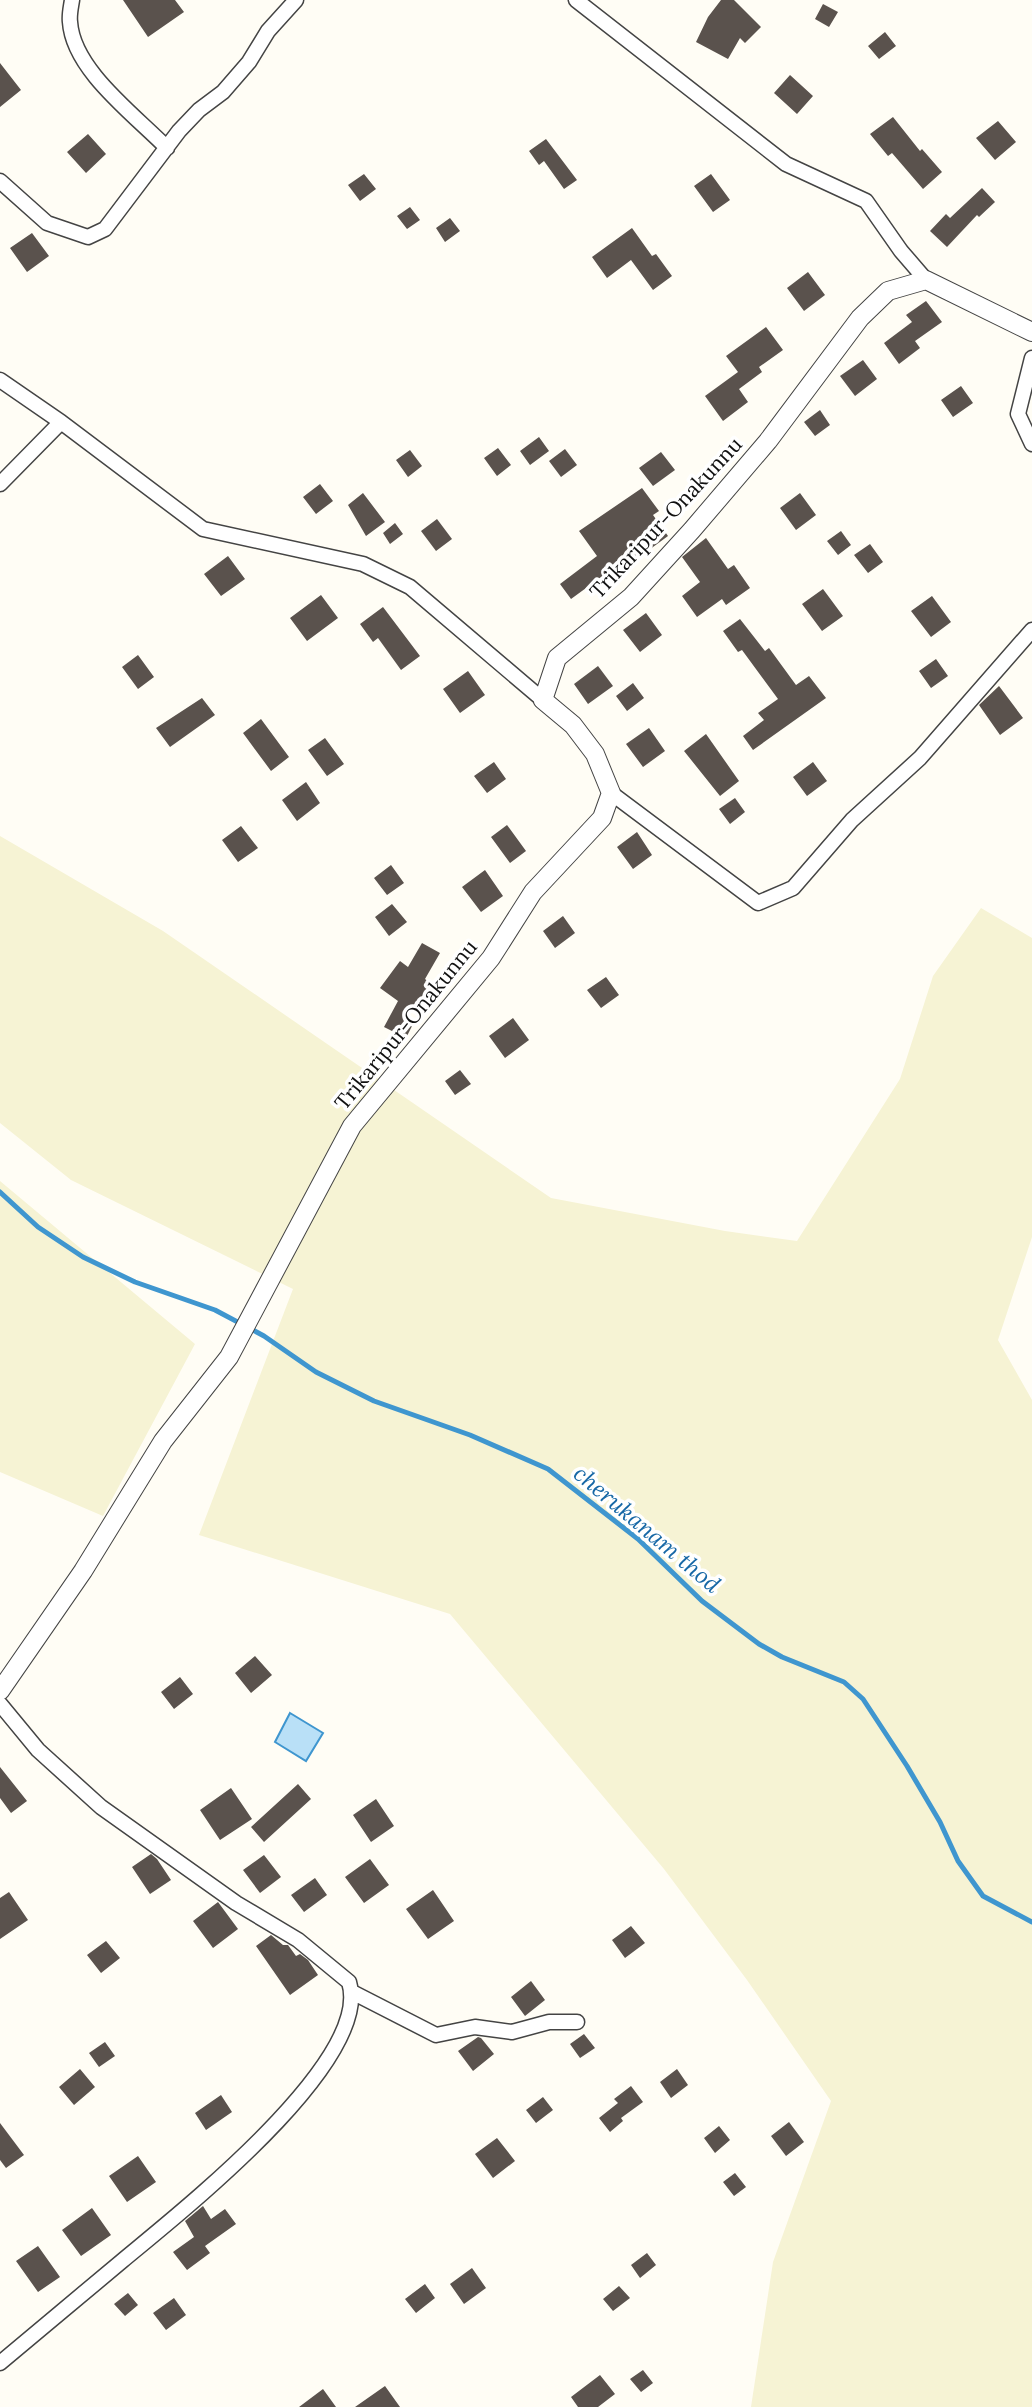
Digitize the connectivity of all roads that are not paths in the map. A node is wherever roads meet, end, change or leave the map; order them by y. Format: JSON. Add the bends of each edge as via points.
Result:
{"nodes":[{"id":1,"x":72,"y":0,"type":"edge"},
{"id":2,"x":296,"y":0,"type":"edge"},
{"id":3,"x":576,"y":0,"type":"edge"},
{"id":4,"x":167,"y":148,"type":"junction"},
{"id":5,"x":0,"y":181,"type":"edge"},
{"id":6,"x":926,"y":280,"type":"junction"},
{"id":7,"x":1032,"y":332,"type":"edge"},
{"id":8,"x":1032,"y":358,"type":"edge"},
{"id":9,"x":0,"y":380,"type":"edge"},
{"id":10,"x":61,"y":422,"type":"junction"},
{"id":11,"x":1032,"y":444,"type":"edge"},
{"id":12,"x":0,"y":484,"type":"edge"},
{"id":13,"x":1032,"y":630,"type":"edge"},
{"id":14,"x":543,"y":700,"type":"junction"},
{"id":15,"x":611,"y":793,"type":"junction"},
{"id":16,"x":0,"y":1691,"type":"edge"},
{"id":17,"x":0,"y":1704,"type":"edge"},
{"id":18,"x":352,"y":1992,"type":"junction"},
{"id":19,"x":577,"y":2022,"type":"dead end"},
{"id":20,"x":0,"y":2363,"type":"edge"}],
"edges":[{"from":1,"to":4,"type":"street","via":[[69,22],[79,52],[107,90]]},
{"from":2,"to":4,"type":"street","via":[[223,93],[199,110]]},
{"from":3,"to":6,"type":"street","via":[[786,164],[866,201]]},
{"from":4,"to":5,"type":"street","via":[[105,229],[88,237],[47,223]]},
{"from":6,"to":7,"type":"street"},
{"from":6,"to":14,"type":"street","name":"Trikaripur-Onakunnu","via":[[888,291],[860,318],[768,441],[683,540],[631,597],[557,658]]},
{"from":8,"to":11,"type":"street","via":[[1018,414]]},
{"from":9,"to":10,"type":"street"},
{"from":10,"to":12,"type":"street"},
{"from":10,"to":14,"type":"street","via":[[203,529],[363,564],[410,587]]},
{"from":13,"to":15,"type":"street","via":[[920,758],[852,820],[793,888],[758,903]]},
{"from":14,"to":15,"type":"street","via":[[573,725],[595,754]]},
{"from":15,"to":16,"type":"street","name":"Trikaripur-Onakunnu","via":[[602,818],[533,892],[491,958],[352,1126],[229,1357],[163,1441],[83,1571]]},
{"from":17,"to":18,"type":"street","via":[[38,1750],[101,1807],[298,1941],[349,1982]]},
{"from":18,"to":19,"type":"street","via":[[436,2035],[475,2027],[512,2032],[549,2022]]},
{"from":18,"to":20,"type":"street","via":[[337,2043],[252,2149]]}]}
